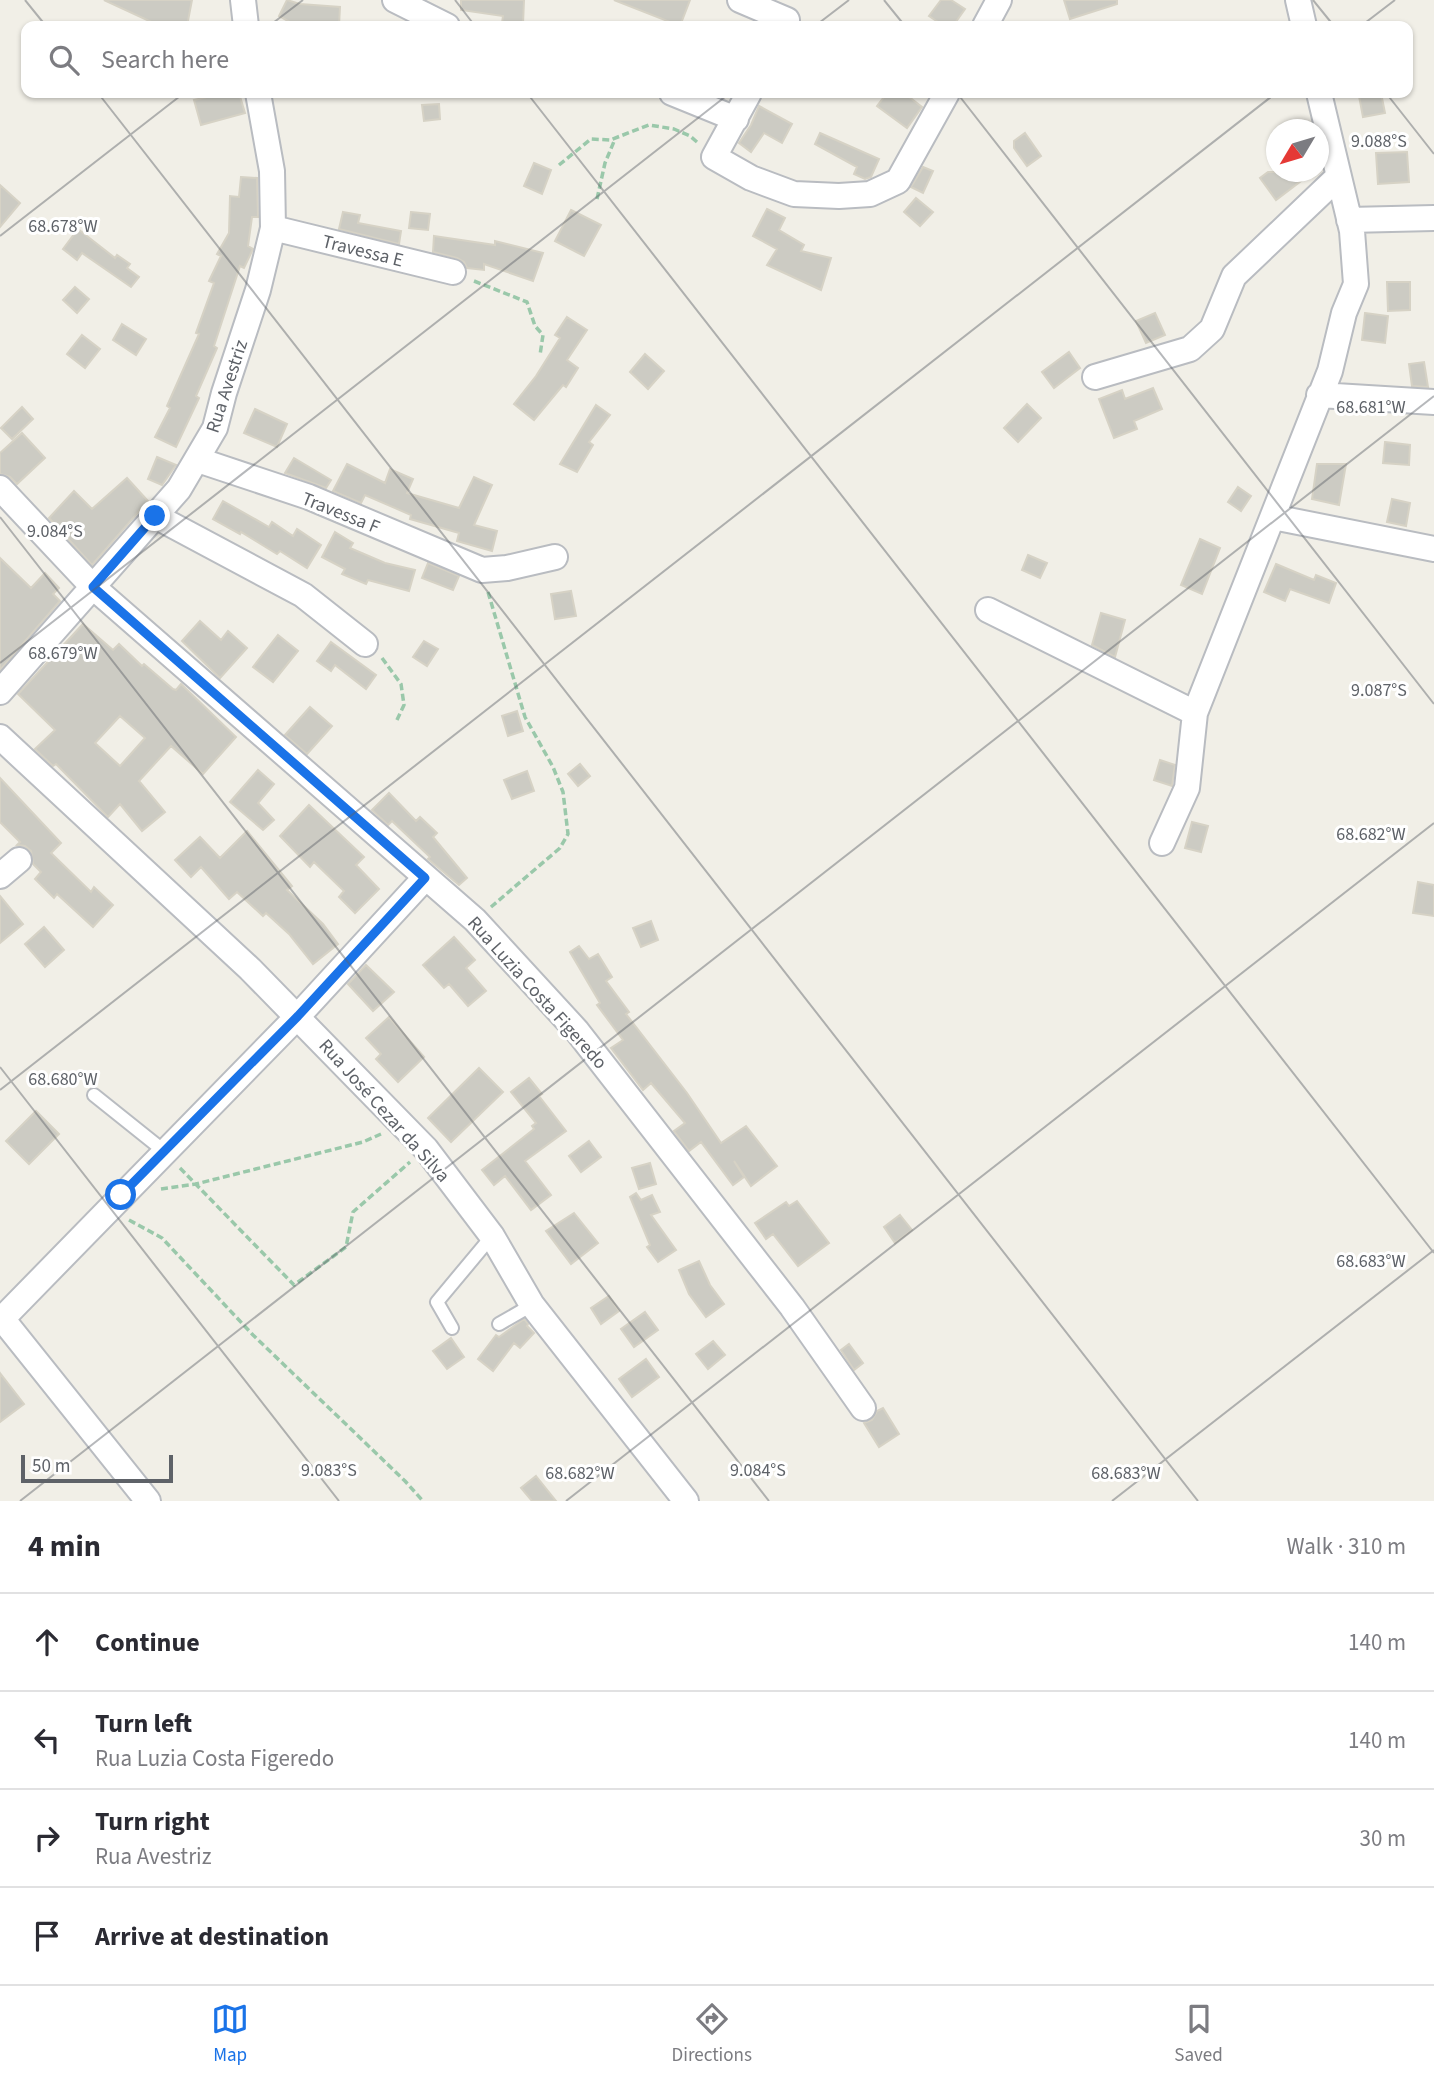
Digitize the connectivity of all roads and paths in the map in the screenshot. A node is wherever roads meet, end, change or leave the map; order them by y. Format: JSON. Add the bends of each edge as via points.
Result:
{"nodes":[{"id":1,"x":243,"y":0,"type":"edge"},
{"id":2,"x":395,"y":0,"type":"edge"},
{"id":3,"x":740,"y":0,"type":"edge"},
{"id":4,"x":999,"y":0,"type":"edge"},
{"id":5,"x":1298,"y":0,"type":"edge"},
{"id":6,"x":788,"y":15,"type":"edge"},
{"id":7,"x":245,"y":21,"type":"edge"},
{"id":8,"x":437,"y":21,"type":"edge"},
{"id":9,"x":988,"y":21,"type":"edge"},
{"id":10,"x":1303,"y":21,"type":"edge"},
{"id":11,"x":259,"y":98,"type":"edge"},
{"id":12,"x":684,"y":98,"type":"edge"},
{"id":13,"x":746,"y":98,"type":"edge"},
{"id":14,"x":944,"y":98,"type":"edge"},
{"id":15,"x":1320,"y":98,"type":"edge"},
{"id":16,"x":736,"y":119,"type":"junction"},
{"id":17,"x":616,"y":137,"type":"junction"},
{"id":18,"x":714,"y":157,"type":"junction"},
{"id":19,"x":559,"y":165,"type":"dead end"},
{"id":20,"x":1338,"y":177,"type":"junction"},
{"id":21,"x":597,"y":199,"type":"dead end"},
{"id":22,"x":1434,"y":218,"type":"edge"},
{"id":23,"x":1349,"y":220,"type":"junction"},
{"id":24,"x":273,"y":228,"type":"junction"},
{"id":25,"x":453,"y":272,"type":"joint"},
{"id":26,"x":540,"y":355,"type":"dead end"},
{"id":27,"x":1095,"y":377,"type":"dead end"},
{"id":28,"x":1319,"y":395,"type":"junction"},
{"id":29,"x":1434,"y":402,"type":"edge"},
{"id":30,"x":198,"y":460,"type":"junction"},
{"id":31,"x":0,"y":488,"type":"edge"},
{"id":32,"x":155,"y":516,"type":"junction"},
{"id":33,"x":1273,"y":517,"type":"junction"},
{"id":34,"x":1434,"y":549,"type":"edge"},
{"id":35,"x":555,"y":557,"type":"dead end"},
{"id":36,"x":482,"y":570,"type":"junction"},
{"id":37,"x":93,"y":587,"type":"junction"},
{"id":38,"x":988,"y":610,"type":"dead end"},
{"id":39,"x":365,"y":644,"type":"joint"},
{"id":40,"x":0,"y":692,"type":"edge"},
{"id":41,"x":1195,"y":713,"type":"junction"},
{"id":42,"x":396,"y":722,"type":"dead end"},
{"id":43,"x":0,"y":737,"type":"edge"},
{"id":44,"x":1162,"y":843,"type":"dead end"},
{"id":45,"x":19,"y":860,"type":"dead end"},
{"id":46,"x":0,"y":876,"type":"edge"},
{"id":47,"x":425,"y":878,"type":"junction"},
{"id":48,"x":475,"y":920,"type":"junction"},
{"id":49,"x":298,"y":1016,"type":"junction"},
{"id":50,"x":94,"y":1095,"type":"dead end"},
{"id":51,"x":401,"y":1124,"type":"junction"},
{"id":52,"x":426,"y":1149,"type":"junction"},
{"id":53,"x":164,"y":1151,"type":"junction"},
{"id":54,"x":195,"y":1184,"type":"junction"},
{"id":55,"x":99,"y":1217,"type":"junction"},
{"id":56,"x":492,"y":1236,"type":"junction"},
{"id":57,"x":532,"y":1305,"type":"junction"},
{"id":58,"x":1,"y":1318,"type":"edge"},
{"id":59,"x":499,"y":1324,"type":"dead end"},
{"id":60,"x":452,"y":1328,"type":"dead end"},
{"id":61,"x":863,"y":1408,"type":"dead end"},
{"id":62,"x":148,"y":1501,"type":"edge"},
{"id":63,"x":423,"y":1501,"type":"edge"},
{"id":64,"x":686,"y":1501,"type":"edge"}],
"edges":[{"from":1,"to":7,"type":"street"},
{"from":2,"to":8,"type":"street"},
{"from":3,"to":6,"type":"street"},
{"from":4,"to":9,"type":"street"},
{"from":5,"to":10,"type":"street"},
{"from":11,"to":24,"type":"street","name":"Rua Avestriz","via":[[272,171]]},
{"from":12,"to":16,"type":"street"},
{"from":13,"to":16,"type":"street"},
{"from":14,"to":18,"type":"street","via":[[898,181],[870,194],[794,194],[751,178]]},
{"from":15,"to":20,"type":"street"},
{"from":16,"to":18,"type":"street"},
{"from":17,"to":18,"type":"path","via":[[649,125],[674,129]]},
{"from":17,"to":19,"type":"path","via":[[592,139]]},
{"from":17,"to":21,"type":"path"},
{"from":20,"to":23,"type":"street"},
{"from":20,"to":27,"type":"street","via":[[1234,276],[1212,329],[1191,349]]},
{"from":22,"to":23,"type":"street"},
{"from":23,"to":28,"type":"street","via":[[1356,284]]},
{"from":24,"to":25,"type":"street","name":"Travessa E"},
{"from":24,"to":30,"type":"street","name":"Rua Avestriz","via":[[215,428]]},
{"from":25,"to":26,"type":"path","via":[[527,302],[542,335]]},
{"from":28,"to":29,"type":"street"},
{"from":28,"to":33,"type":"street"},
{"from":30,"to":32,"type":"street","name":"Rua Avestriz"},
{"from":30,"to":36,"type":"street","name":"Travessa F","via":[[309,497]]},
{"from":31,"to":37,"type":"street","name":"Rua Luzia Costa Figeredo"},
{"from":32,"to":37,"type":"street","name":"Rua Avestriz"},
{"from":32,"to":39,"type":"street","via":[[303,596]]},
{"from":33,"to":34,"type":"street"},
{"from":33,"to":41,"type":"street"},
{"from":35,"to":36,"type":"street"},
{"from":36,"to":48,"type":"path","via":[[525,717],[563,792],[568,834],[560,848]]},
{"from":37,"to":40,"type":"street","name":"Rua Avestriz"},
{"from":37,"to":47,"type":"street","name":"Rua Luzia Costa Figeredo"},
{"from":38,"to":41,"type":"street"},
{"from":39,"to":42,"type":"path","via":[[401,684],[404,705]]},
{"from":41,"to":44,"type":"street","via":[[1187,788]]},
{"from":43,"to":49,"type":"street","name":"Rua José Cezar da Silva"},
{"from":45,"to":46,"type":"street"},
{"from":47,"to":48,"type":"street","name":"Rua Luzia Costa Figeredo"},
{"from":47,"to":49,"type":"street"},
{"from":48,"to":61,"type":"street","name":"Rua Luzia Costa Figeredo","via":[[577,1031],[792,1307]]},
{"from":49,"to":51,"type":"street","name":"Rua José Cezar da Silva"},
{"from":49,"to":53,"type":"street"},
{"from":50,"to":53,"type":"lane"},
{"from":51,"to":52,"type":"street","name":"Rua José Cezar da Silva"},
{"from":51,"to":54,"type":"path","via":[[363,1142]]},
{"from":52,"to":54,"type":"path","via":[[353,1212],[346,1247],[294,1285]]},
{"from":52,"to":56,"type":"street","name":"Rua José Cezar da Silva"},
{"from":53,"to":54,"type":"path"},
{"from":53,"to":55,"type":"street"},
{"from":55,"to":58,"type":"street"},
{"from":55,"to":63,"type":"path","via":[[133,1221],[162,1238],[253,1335]]},
{"from":56,"to":57,"type":"street","name":"Rua José Cezar da Silva"},
{"from":56,"to":60,"type":"lane","via":[[437,1302]]},
{"from":57,"to":59,"type":"lane"},
{"from":57,"to":64,"type":"street","name":"Rua José Cezar da Silva"},
{"from":58,"to":62,"type":"street"}]}
